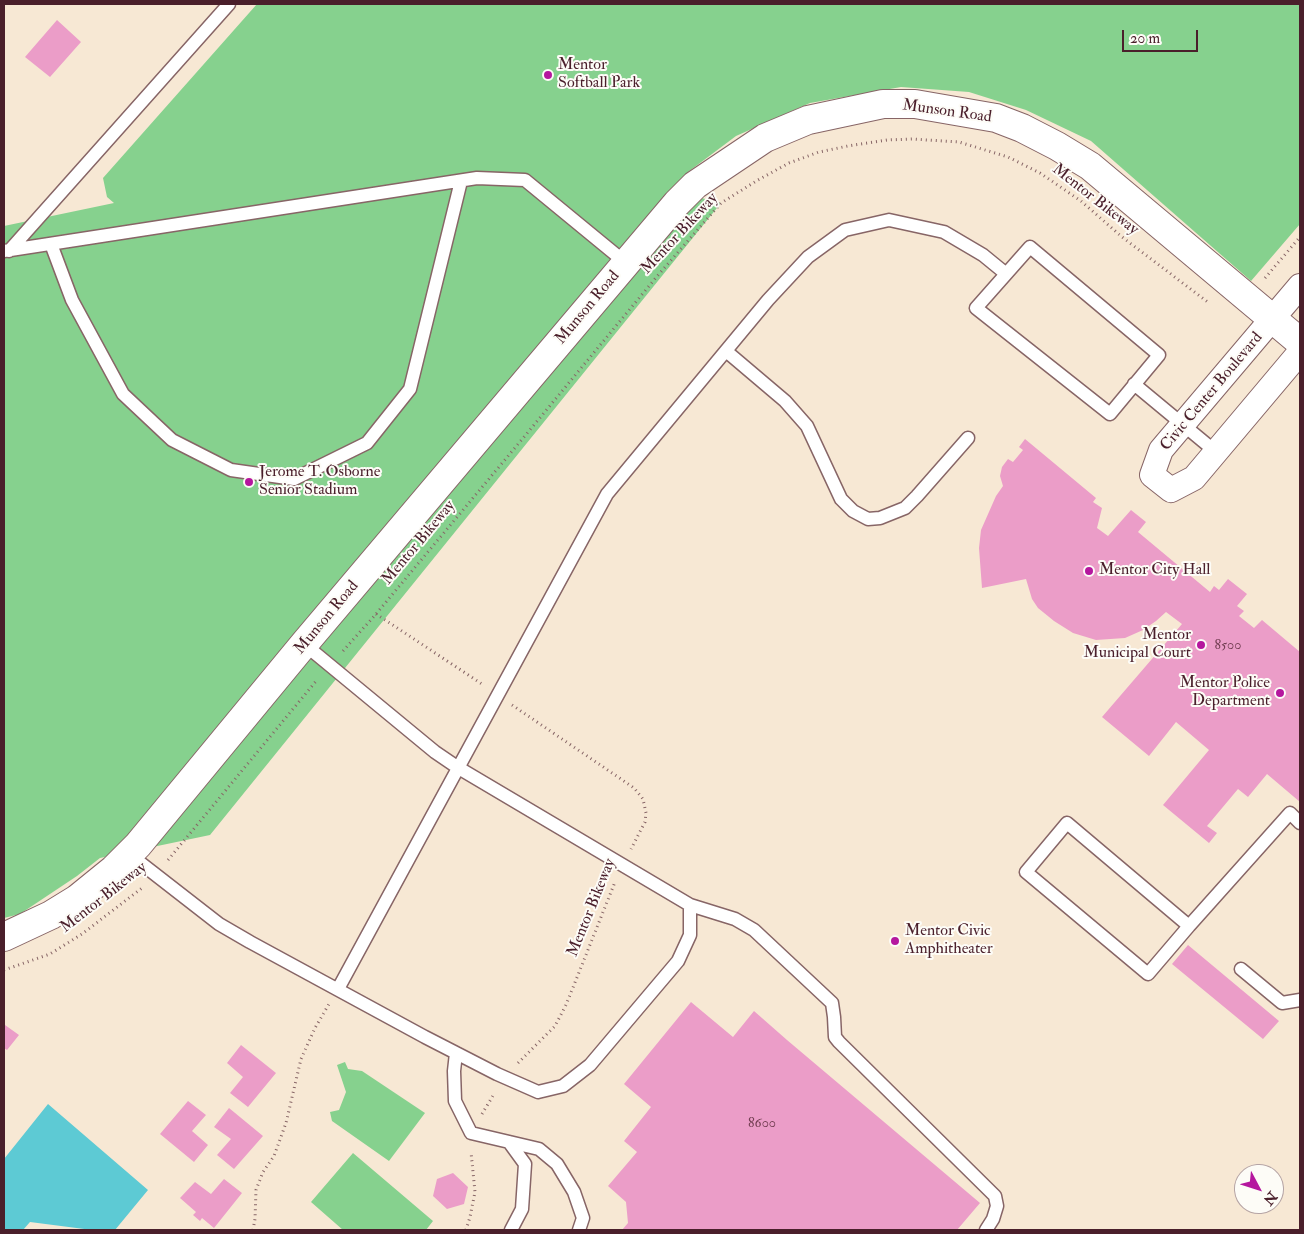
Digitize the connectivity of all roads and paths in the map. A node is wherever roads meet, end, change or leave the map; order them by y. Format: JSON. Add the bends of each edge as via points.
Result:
{"nodes":[{"id":1,"x":229,"y":4,"type":"edge"},
{"id":2,"x":461,"y":181,"type":"junction"},
{"id":3,"x":1300,"y":237,"type":"edge"},
{"id":4,"x":51,"y":244,"type":"junction"},
{"id":5,"x":6,"y":251,"type":"edge"},
{"id":6,"x":626,"y":263,"type":"junction"},
{"id":7,"x":1005,"y":273,"type":"junction"},
{"id":8,"x":1264,"y":279,"type":"dead end"},
{"id":9,"x":1300,"y":286,"type":"edge"},
{"id":10,"x":1215,"y":308,"type":"dead end"},
{"id":11,"x":1272,"y":319,"type":"junction"},
{"id":12,"x":1300,"y":342,"type":"edge"},
{"id":13,"x":726,"y":351,"type":"junction"},
{"id":14,"x":1300,"y":352,"type":"edge"},
{"id":15,"x":1134,"y":384,"type":"junction"},
{"id":16,"x":1183,"y":424,"type":"junction"},
{"id":17,"x":968,"y":438,"type":"dead end"},
{"id":18,"x":1216,"y":452,"type":"junction"},
{"id":19,"x":376,"y":614,"type":"junction"},
{"id":20,"x":304,"y":644,"type":"junction"},
{"id":21,"x":330,"y":665,"type":"junction"},
{"id":22,"x":498,"y":695,"type":"junction"},
{"id":23,"x":457,"y":767,"type":"junction"},
{"id":24,"x":1300,"y":823,"type":"edge"},
{"id":25,"x":129,"y":854,"type":"junction"},
{"id":26,"x":622,"y":865,"type":"junction"},
{"id":27,"x":156,"y":874,"type":"junction"},
{"id":28,"x":690,"y":905,"type":"junction"},
{"id":29,"x":1189,"y":926,"type":"junction"},
{"id":30,"x":4,"y":937,"type":"edge"},
{"id":31,"x":1241,"y":969,"type":"dead end"},
{"id":32,"x":4,"y":970,"type":"edge"},
{"id":33,"x":338,"y":989,"type":"junction"},
{"id":34,"x":1300,"y":1000,"type":"edge"},
{"id":35,"x":456,"y":1052,"type":"junction"},
{"id":36,"x":504,"y":1077,"type":"junction"},
{"id":37,"x":471,"y":1133,"type":"junction"},
{"id":38,"x":509,"y":1142,"type":"junction"},
{"id":39,"x":253,"y":1230,"type":"edge"},
{"id":40,"x":466,"y":1230,"type":"edge"},
{"id":41,"x":511,"y":1230,"type":"edge"},
{"id":42,"x":579,"y":1230,"type":"edge"},
{"id":43,"x":986,"y":1230,"type":"edge"}],
"edges":[{"from":1,"to":5,"type":"lane"},
{"from":2,"to":4,"type":"lane"},
{"from":2,"to":4,"type":"lane","via":[[410,389],[367,443],[294,479],[231,470],[172,440],[123,394],[72,300]]},
{"from":2,"to":6,"type":"lane","via":[[477,178],[525,180]]},
{"from":3,"to":8,"type":"path"},
{"from":4,"to":5,"type":"lane"},
{"from":6,"to":11,"type":"street","name":"Munson Road","via":[[695,185],[765,138],[808,120],[845,111],[883,104],[916,104],[996,118],[1057,146],[1090,166]]},
{"from":6,"to":20,"type":"street","name":"Munson Road"},
{"from":7,"to":13,"type":"lane","via":[[983,254],[944,232],[889,220],[845,230],[808,257]]},
{"from":7,"to":15,"type":"lane","via":[[1030,247],[1158,355]]},
{"from":7,"to":15,"type":"lane","via":[[976,308],[1110,414]]},
{"from":9,"to":11,"type":"street","name":"Civic Center Boulevard"},
{"from":10,"to":19,"type":"path","name":"Mentor Bikeway","via":[[1122,237],[1081,201],[1040,173],[1008,157],[959,142],[933,139],[888,140],[819,152],[789,163],[721,203]]},
{"from":11,"to":12,"type":"street","name":"Munson Road"},
{"from":11,"to":16,"type":"street","name":"Civic Center Boulevard"},
{"from":13,"to":17,"type":"lane","via":[[785,401],[806,426],[841,499],[852,511],[868,519],[880,518],[904,508]]},
{"from":13,"to":22,"type":"lane","via":[[607,494]]},
{"from":14,"to":18,"type":"street","name":"Civic Center Boulevard"},
{"from":15,"to":16,"type":"lane"},
{"from":16,"to":18,"type":"lane"},
{"from":16,"to":18,"type":"street","name":"Civic Center Boulevard","via":[[1161,450],[1152,475],[1171,490],[1194,478]]},
{"from":19,"to":21,"type":"path","name":"Mentor Bikeway"},
{"from":19,"to":22,"type":"path","name":"Mentor Bikeway"},
{"from":20,"to":21,"type":"lane"},
{"from":20,"to":25,"type":"street","name":"Munson Road"},
{"from":21,"to":23,"type":"lane"},
{"from":21,"to":27,"type":"path","name":"Mentor Bikeway"},
{"from":22,"to":23,"type":"lane"},
{"from":22,"to":26,"type":"path","name":"Mentor Bikeway","via":[[634,788],[643,799],[645,822]]},
{"from":23,"to":26,"type":"lane"},
{"from":23,"to":33,"type":"lane"},
{"from":24,"to":29,"type":"lane","via":[[1290,813]]},
{"from":25,"to":27,"type":"lane"},
{"from":25,"to":30,"type":"street","name":"Munson Road","via":[[77,899]]},
{"from":26,"to":28,"type":"lane"},
{"from":26,"to":36,"type":"path","name":"Mentor Bikeway","via":[[555,1026]]},
{"from":27,"to":32,"type":"path","name":"Mentor Bikeway","via":[[82,934],[50,954]]},
{"from":27,"to":33,"type":"lane","via":[[219,924]]},
{"from":28,"to":36,"type":"lane","via":[[690,935],[678,961],[590,1065],[563,1086],[538,1092]]},
{"from":28,"to":43,"type":"lane","via":[[735,919],[754,930],[832,1003],[835,1037],[839,1042],[995,1196],[997,1206]]},
{"from":29,"to":29,"type":"lane","via":[[1067,823],[1026,872],[1148,974]]},
{"from":31,"to":34,"type":"lane","via":[[1282,1003]]},
{"from":33,"to":35,"type":"lane"},
{"from":33,"to":39,"type":"path","via":[[301,1059],[286,1123],[274,1156],[256,1190]]},
{"from":35,"to":36,"type":"lane"},
{"from":35,"to":37,"type":"lane","via":[[455,1101]]},
{"from":36,"to":37,"type":"path","name":"Mentor Bikeway"},
{"from":37,"to":38,"type":"lane"},
{"from":37,"to":40,"type":"path","via":[[475,1192]]},
{"from":38,"to":41,"type":"lane","via":[[525,1164],[522,1209]]},
{"from":38,"to":42,"type":"lane","via":[[539,1149],[557,1164],[574,1192],[583,1218]]}]}
